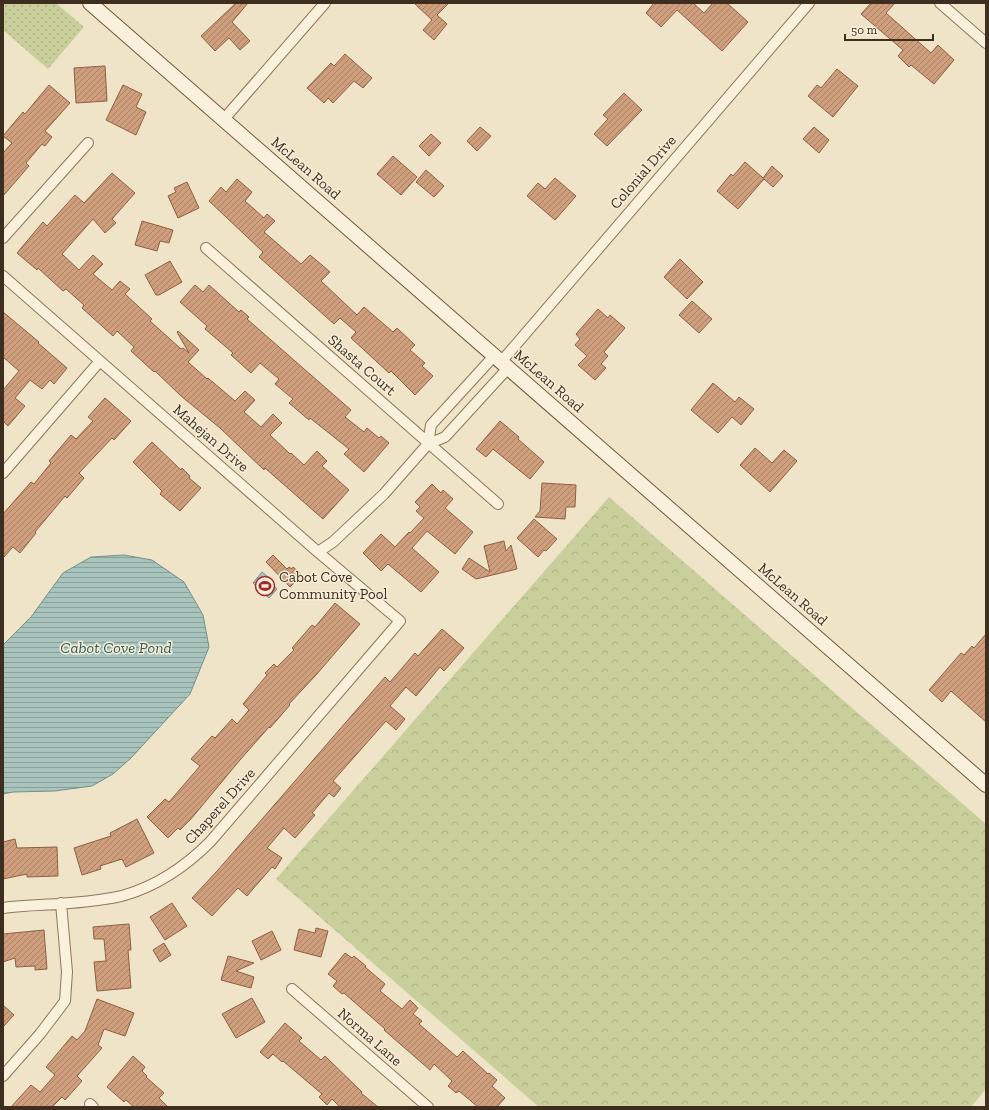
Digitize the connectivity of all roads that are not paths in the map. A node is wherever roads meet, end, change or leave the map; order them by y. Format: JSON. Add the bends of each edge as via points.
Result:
{"nodes":[{"id":1,"x":90,"y":3,"type":"edge"},
{"id":2,"x":325,"y":3,"type":"edge"},
{"id":3,"x":809,"y":3,"type":"edge"},
{"id":4,"x":940,"y":3,"type":"edge"},
{"id":5,"x":986,"y":43,"type":"edge"},
{"id":6,"x":224,"y":119,"type":"junction"},
{"id":7,"x":88,"y":143,"type":"dead end"},
{"id":8,"x":3,"y":238,"type":"edge"},
{"id":9,"x":206,"y":248,"type":"dead end"},
{"id":10,"x":3,"y":276,"type":"edge"},
{"id":11,"x":100,"y":361,"type":"junction"},
{"id":12,"x":501,"y":362,"type":"junction"},
{"id":13,"x":428,"y":444,"type":"junction"},
{"id":14,"x":3,"y":473,"type":"edge"},
{"id":15,"x":498,"y":504,"type":"dead end"},
{"id":16,"x":318,"y":552,"type":"junction"},
{"id":17,"x":400,"y":621,"type":"joint"},
{"id":18,"x":986,"y":785,"type":"edge"},
{"id":19,"x":61,"y":903,"type":"junction"},
{"id":20,"x":3,"y":908,"type":"edge"},
{"id":21,"x":292,"y":989,"type":"dead end"},
{"id":22,"x":3,"y":1076,"type":"edge"},
{"id":23,"x":428,"y":1107,"type":"edge"}],
"edges":[{"from":1,"to":6,"type":"street","name":"McLean Road"},
{"from":2,"to":6,"type":"street"},
{"from":3,"to":12,"type":"street","name":"Colonial Drive"},
{"from":4,"to":5,"type":"street"},
{"from":6,"to":12,"type":"street","name":"McLean Road"},
{"from":7,"to":8,"type":"street"},
{"from":9,"to":13,"type":"street","name":"Shasta Court"},
{"from":10,"to":11,"type":"street","name":"Mahejan Drive"},
{"from":11,"to":14,"type":"street"},
{"from":11,"to":16,"type":"street","name":"Mahejan Drive"},
{"from":12,"to":13,"type":"street","via":[[446,437]]},
{"from":12,"to":13,"type":"street","via":[[431,425]]},
{"from":12,"to":18,"type":"street","name":"McLean Road"},
{"from":13,"to":15,"type":"street","name":"Shasta Court"},
{"from":13,"to":16,"type":"street","via":[[384,494]]},
{"from":16,"to":17,"type":"street","name":"Mahejan Drive"},
{"from":17,"to":19,"type":"street","name":"Chaperel Drive","via":[[210,842],[179,870],[125,895]]},
{"from":19,"to":20,"type":"street","name":"Chaperel Drive"},
{"from":19,"to":22,"type":"street","via":[[67,972],[65,1001]]},
{"from":21,"to":23,"type":"street","name":"Norma Lane"}]}
